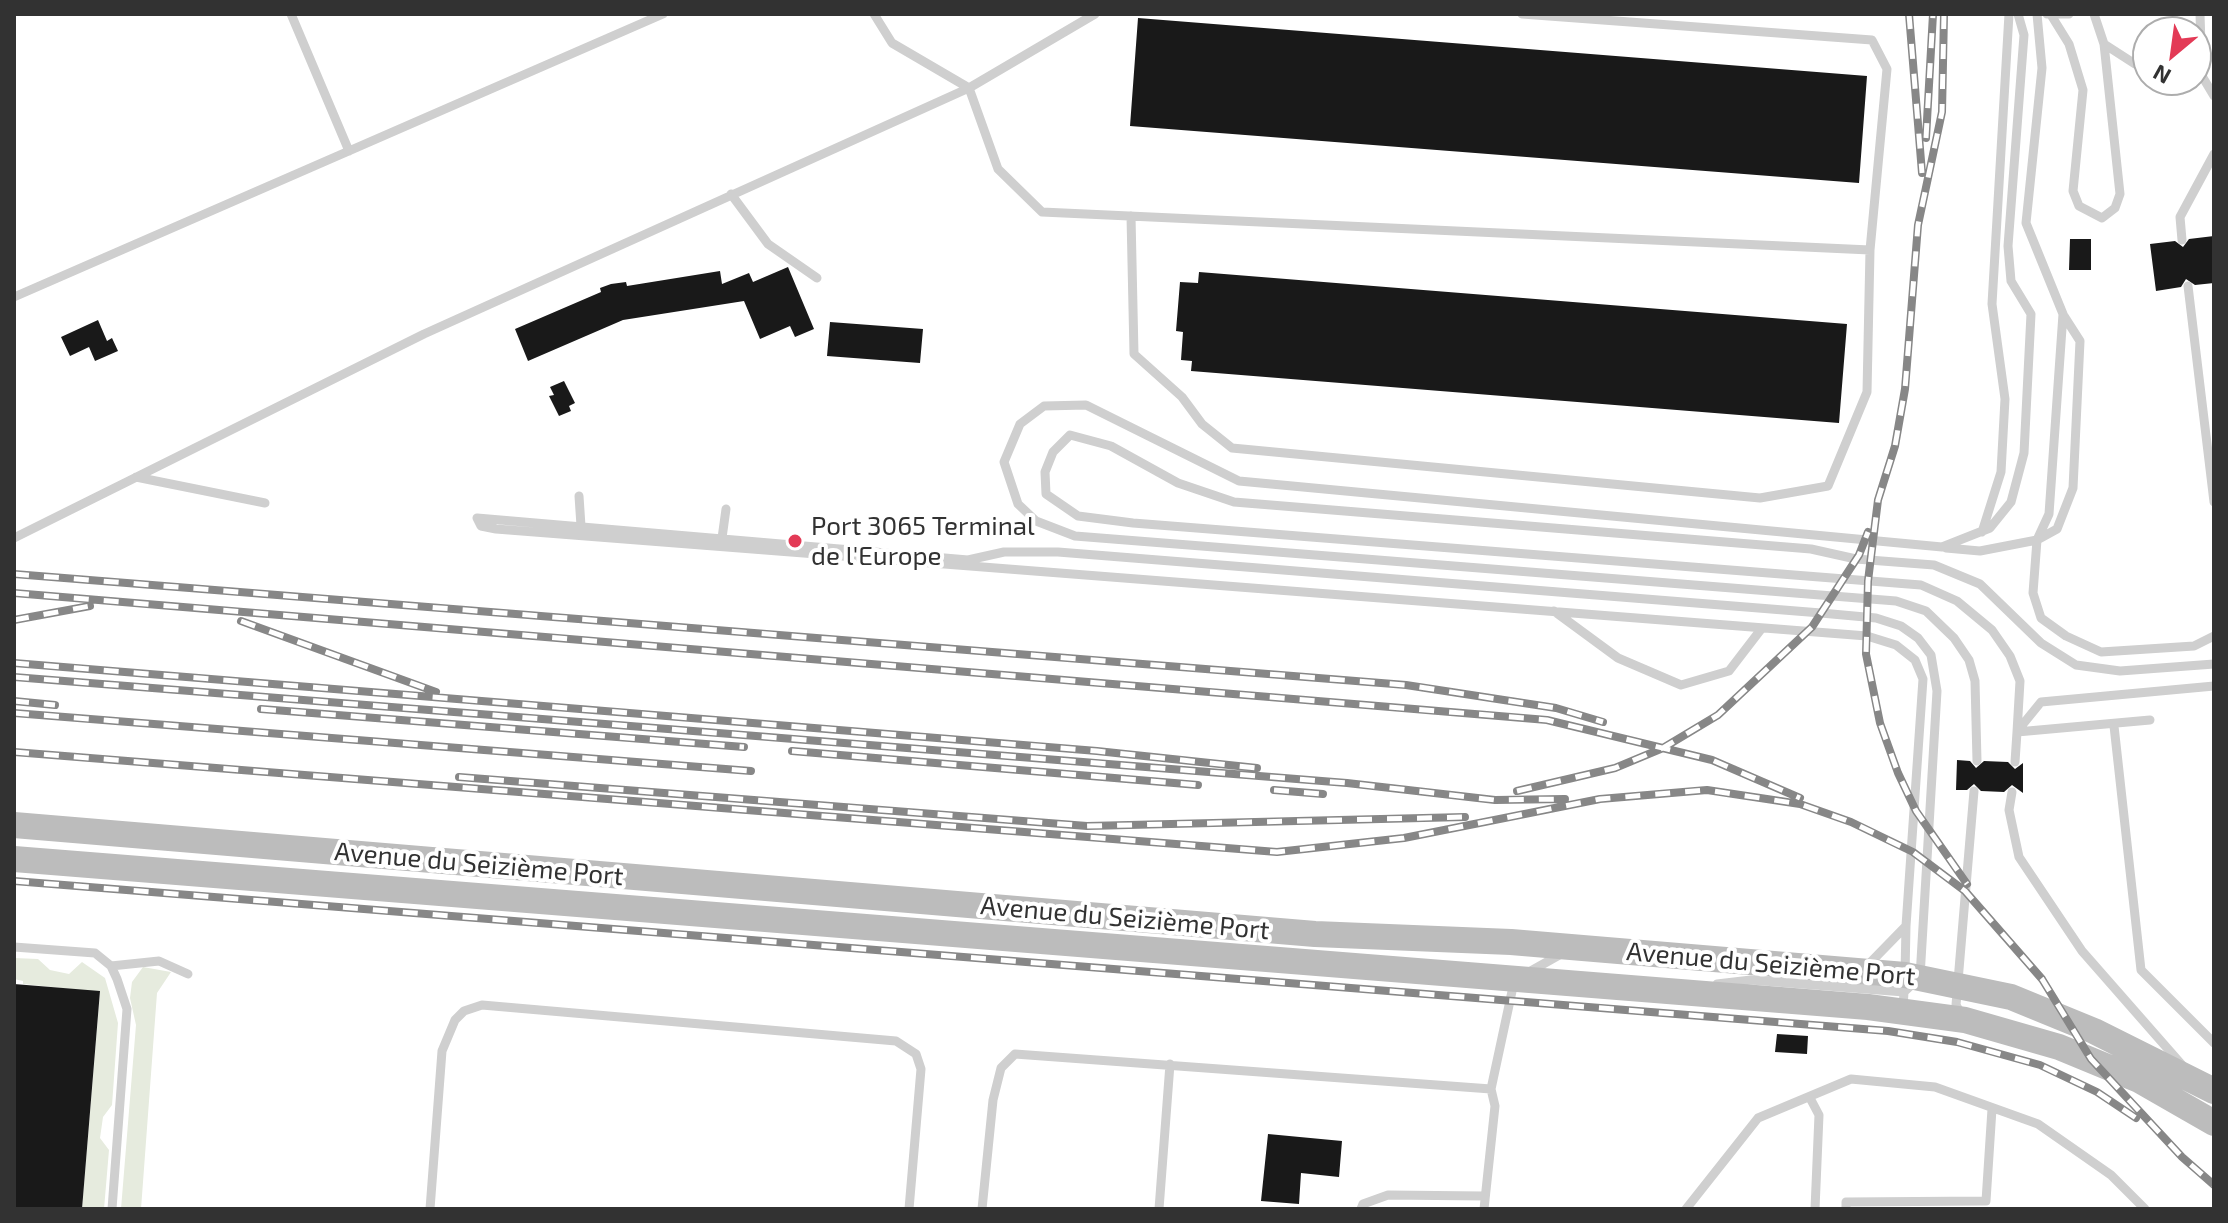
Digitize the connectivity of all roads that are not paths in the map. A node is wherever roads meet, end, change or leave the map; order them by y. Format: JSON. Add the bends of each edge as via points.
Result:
{"nodes":[{"id":1,"x":291,"y":14,"type":"edge"},
{"id":2,"x":663,"y":14,"type":"edge"},
{"id":3,"x":874,"y":14,"type":"edge"},
{"id":4,"x":1095,"y":14,"type":"edge"},
{"id":5,"x":1522,"y":14,"type":"edge"},
{"id":6,"x":2009,"y":14,"type":"edge"},
{"id":7,"x":2018,"y":14,"type":"edge"},
{"id":8,"x":2037,"y":14,"type":"edge"},
{"id":9,"x":2049,"y":14,"type":"edge"},
{"id":10,"x":2069,"y":14,"type":"edge"},
{"id":11,"x":2094,"y":14,"type":"edge"},
{"id":12,"x":2104,"y":44,"type":"junction"},
{"id":13,"x":2132,"y":62,"type":"edge"},
{"id":14,"x":969,"y":88,"type":"junction"},
{"id":15,"x":2213,"y":92,"type":"edge"},
{"id":16,"x":2214,"y":106,"type":"edge"},
{"id":17,"x":349,"y":151,"type":"junction"},
{"id":18,"x":2214,"y":154,"type":"edge"},
{"id":19,"x":731,"y":194,"type":"junction"},
{"id":20,"x":1131,"y":216,"type":"junction"},
{"id":21,"x":2182,"y":240,"type":"dead end"},
{"id":22,"x":1870,"y":250,"type":"junction"},
{"id":23,"x":817,"y":278,"type":"dead end"},
{"id":24,"x":2188,"y":286,"type":"dead end"},
{"id":25,"x":14,"y":297,"type":"edge"},
{"id":26,"x":2063,"y":314,"type":"junction"},
{"id":27,"x":136,"y":477,"type":"junction"},
{"id":28,"x":579,"y":496,"type":"dead end"},
{"id":29,"x":2214,"y":502,"type":"edge"},
{"id":30,"x":265,"y":503,"type":"dead end"},
{"id":31,"x":726,"y":509,"type":"dead end"},
{"id":32,"x":581,"y":526,"type":"junction"},
{"id":33,"x":1982,"y":532,"type":"junction"},
{"id":34,"x":14,"y":538,"type":"edge"},
{"id":35,"x":722,"y":538,"type":"junction"},
{"id":36,"x":2037,"y":540,"type":"junction"},
{"id":37,"x":1942,"y":547,"type":"junction"},
{"id":38,"x":967,"y":562,"type":"junction"},
{"id":39,"x":1553,"y":611,"type":"junction"},
{"id":40,"x":1762,"y":628,"type":"junction"},
{"id":41,"x":2214,"y":636,"type":"edge"},
{"id":42,"x":2214,"y":664,"type":"edge"},
{"id":43,"x":2214,"y":686,"type":"edge"},
{"id":44,"x":2150,"y":720,"type":"dead end"},
{"id":45,"x":2114,"y":726,"type":"junction"},
{"id":46,"x":2017,"y":732,"type":"junction"},
{"id":47,"x":1977,"y":761,"type":"dead end"},
{"id":48,"x":2015,"y":762,"type":"dead end"},
{"id":49,"x":1974,"y":791,"type":"dead end"},
{"id":50,"x":2012,"y":792,"type":"dead end"},
{"id":51,"x":14,"y":825,"type":"edge"},
{"id":52,"x":14,"y":859,"type":"edge"},
{"id":53,"x":1906,"y":926,"type":"junction"},
{"id":54,"x":14,"y":947,"type":"edge"},
{"id":55,"x":1573,"y":947,"type":"junction"},
{"id":56,"x":111,"y":966,"type":"junction"},
{"id":57,"x":1863,"y":970,"type":"junction"},
{"id":58,"x":188,"y":974,"type":"dead end"},
{"id":59,"x":1514,"y":981,"type":"junction"},
{"id":60,"x":1957,"y":983,"type":"junction"},
{"id":61,"x":1908,"y":989,"type":"junction"},
{"id":62,"x":1965,"y":1020,"type":"junction"},
{"id":63,"x":2214,"y":1043,"type":"edge"},
{"id":64,"x":1170,"y":1064,"type":"junction"},
{"id":65,"x":2206,"y":1086,"type":"edge"},
{"id":66,"x":1491,"y":1089,"type":"junction"},
{"id":67,"x":1810,"y":1098,"type":"junction"},
{"id":68,"x":1992,"y":1109,"type":"junction"},
{"id":69,"x":2214,"y":1123,"type":"edge"},
{"id":70,"x":1484,"y":1196,"type":"junction"},
{"id":71,"x":1988,"y":1205,"type":"edge"},
{"id":72,"x":112,"y":1209,"type":"edge"},
{"id":73,"x":430,"y":1209,"type":"edge"},
{"id":74,"x":909,"y":1209,"type":"edge"},
{"id":75,"x":982,"y":1209,"type":"edge"},
{"id":76,"x":1159,"y":1209,"type":"edge"},
{"id":77,"x":1361,"y":1209,"type":"edge"},
{"id":78,"x":1484,"y":1209,"type":"edge"},
{"id":79,"x":1686,"y":1209,"type":"edge"},
{"id":80,"x":1815,"y":1209,"type":"edge"},
{"id":81,"x":1846,"y":1209,"type":"edge"},
{"id":82,"x":2145,"y":1209,"type":"edge"}],
"edges":[{"from":1,"to":17,"type":"lane"},
{"from":2,"to":17,"type":"lane"},
{"from":3,"to":14,"type":"lane","via":[[892,43]]},
{"from":4,"to":14,"type":"lane"},
{"from":5,"to":22,"type":"lane","via":[[1872,40],[1887,69]]},
{"from":6,"to":33,"type":"lane","via":[[1992,304],[2005,399],[2001,472]]},
{"from":7,"to":33,"type":"lane","via":[[2024,35],[2008,246],[2011,281],[2031,314],[2024,453],[2011,502]]},
{"from":8,"to":26,"type":"lane","via":[[2042,68],[2026,223]]},
{"from":9,"to":10,"type":"lane"},
{"from":9,"to":12,"type":"lane","via":[[2069,44],[2083,90],[2073,191],[2079,206],[2102,218],[2115,208],[2120,194]]},
{"from":11,"to":12,"type":"lane"},
{"from":12,"to":13,"type":"lane"},
{"from":14,"to":19,"type":"lane"},
{"from":14,"to":20,"type":"lane","via":[[998,169],[1042,212]]},
{"from":15,"to":16,"type":"lane"},
{"from":17,"to":25,"type":"lane"},
{"from":18,"to":21,"type":"lane","via":[[2180,217]]},
{"from":19,"to":23,"type":"lane","via":[[768,244]]},
{"from":19,"to":27,"type":"lane","via":[[424,334]]},
{"from":20,"to":22,"type":"lane"},
{"from":20,"to":22,"type":"lane","via":[[1134,354],[1232,448],[1760,498],[1828,486],[1867,392]]},
{"from":24,"to":29,"type":"lane"},
{"from":26,"to":36,"type":"lane","via":[[2049,514]]},
{"from":26,"to":36,"type":"lane","via":[[2080,341],[2073,488],[2057,529]]},
{"from":27,"to":30,"type":"lane"},
{"from":27,"to":34,"type":"lane"},
{"from":28,"to":32,"type":"lane"},
{"from":31,"to":35,"type":"lane"},
{"from":32,"to":35,"type":"lane"},
{"from":32,"to":38,"type":"lane","via":[[477,518],[481,526],[496,529]]},
{"from":33,"to":37,"type":"lane"},
{"from":35,"to":38,"type":"lane"},
{"from":36,"to":37,"type":"lane","via":[[1980,551]]},
{"from":36,"to":41,"type":"lane","via":[[2033,593],[2041,618],[2066,636],[2101,652],[2194,646]]},
{"from":37,"to":47,"type":"lane","via":[[1239,481],[1086,405],[1044,406],[1020,424],[1004,462],[1018,504],[1036,521],[1075,536],[1896,601],[1926,611],[1969,660],[1975,681]]},
{"from":38,"to":39,"type":"lane"},
{"from":38,"to":61,"type":"lane","via":[[1004,552],[1058,552],[1821,613],[1901,626],[1931,655],[1937,691]]},
{"from":39,"to":40,"type":"lane"},
{"from":39,"to":40,"type":"lane","via":[[1618,658],[1681,685],[1729,671]]},
{"from":40,"to":53,"type":"lane","via":[[1867,636],[1896,645],[1915,660],[1923,679]]},
{"from":42,"to":46,"type":"lane","via":[[2120,671],[2076,665],[2041,643],[1980,584],[1934,565],[1856,559],[1811,549],[1234,502],[1178,483],[1111,446],[1070,435],[1053,452],[1045,472],[1046,494],[1078,516],[1921,585],[1957,601],[1992,630],[2010,656],[2020,681]]},
{"from":43,"to":46,"type":"lane","via":[[2041,702]]},
{"from":44,"to":45,"type":"lane"},
{"from":45,"to":46,"type":"lane"},
{"from":45,"to":63,"type":"lane","via":[[2141,970]]},
{"from":46,"to":48,"type":"lane"},
{"from":49,"to":60,"type":"lane"},
{"from":50,"to":65,"type":"lane","via":[[2009,810],[2019,857],[2082,951]]},
{"from":51,"to":55,"type":"main road","name":"Avenue du Seizième Port","via":[[1315,934]]},
{"from":52,"to":59,"type":"main road","name":"Avenue du Seizième Port"},
{"from":53,"to":57,"type":"lane"},
{"from":53,"to":61,"type":"lane"},
{"from":54,"to":56,"type":"lane","via":[[95,953]]},
{"from":55,"to":57,"type":"main road","name":"Avenue du Seizième Port"},
{"from":55,"to":59,"type":"lane"},
{"from":56,"to":58,"type":"lane","via":[[159,961]]},
{"from":56,"to":72,"type":"lane","via":[[127,1009]]},
{"from":57,"to":61,"type":"main road","name":"Avenue du Seizième Port"},
{"from":59,"to":61,"type":"main road","name":"Avenue du Seizième Port","via":[[1688,995]]},
{"from":59,"to":66,"type":"lane"},
{"from":60,"to":61,"type":"main road","name":"Avenue du Seizième Port"},
{"from":60,"to":62,"type":"lane","via":[[1956,1005]]},
{"from":60,"to":65,"type":"main road","name":"Avenue du Seizième Port","via":[[2066,1018]]},
{"from":61,"to":62,"type":"main road","name":"Avenue du Seizième Port"},
{"from":62,"to":69,"type":"main road","name":"Avenue du Seizième Port","via":[[2091,1059]]},
{"from":64,"to":66,"type":"lane"},
{"from":64,"to":75,"type":"lane","via":[[1015,1054],[1001,1068],[993,1100]]},
{"from":64,"to":76,"type":"lane"},
{"from":66,"to":70,"type":"lane","via":[[1495,1106]]},
{"from":67,"to":68,"type":"lane","via":[[1851,1079],[1935,1087]]},
{"from":67,"to":79,"type":"lane","via":[[1758,1118]]},
{"from":67,"to":80,"type":"lane","via":[[1819,1115]]},
{"from":68,"to":71,"type":"lane"},
{"from":68,"to":82,"type":"lane","via":[[2038,1124],[2111,1175]]},
{"from":70,"to":77,"type":"lane","via":[[1388,1195]]},
{"from":70,"to":78,"type":"lane"},
{"from":71,"to":81,"type":"lane","via":[[1846,1202]]},
{"from":73,"to":74,"type":"lane","via":[[442,1051],[455,1020],[482,1005],[896,1041],[916,1054],[921,1069]]}]}
